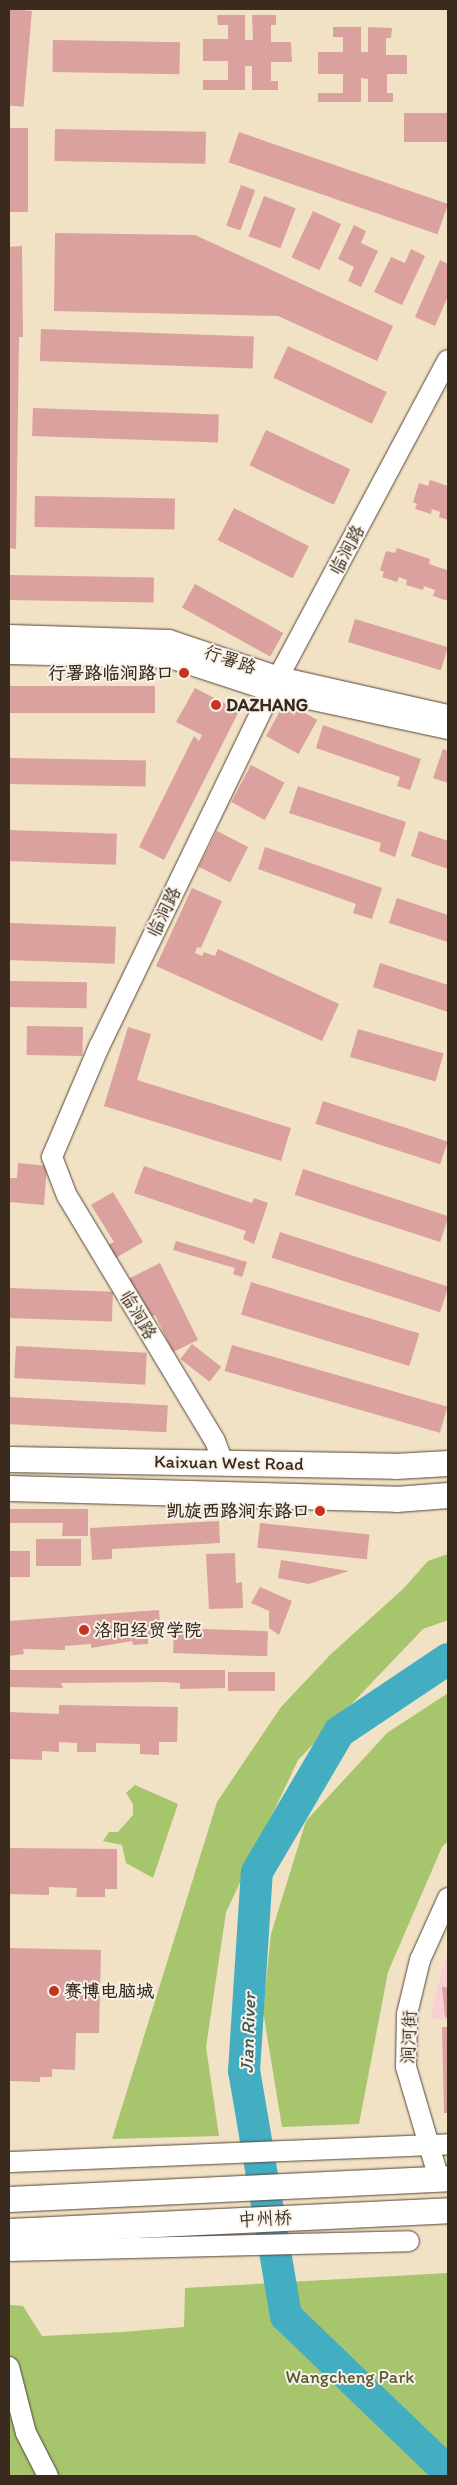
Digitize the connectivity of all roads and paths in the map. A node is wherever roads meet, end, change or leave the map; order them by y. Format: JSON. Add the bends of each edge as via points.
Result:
{"nodes":[{"id":1,"x":448,"y":360,"type":"edge"},
{"id":2,"x":9,"y":635,"type":"edge"},
{"id":3,"x":9,"y":654,"type":"edge"},
{"id":4,"x":275,"y":684,"type":"junction"},
{"id":5,"x":448,"y":715,"type":"edge"},
{"id":6,"x":448,"y":729,"type":"edge"},
{"id":7,"x":9,"y":1458,"type":"edge"},
{"id":8,"x":223,"y":1462,"type":"junction"},
{"id":9,"x":448,"y":1463,"type":"edge"},
{"id":10,"x":9,"y":1488,"type":"edge"},
{"id":11,"x":448,"y":1495,"type":"edge"},
{"id":12,"x":448,"y":1898,"type":"edge"},
{"id":13,"x":439,"y":2144,"type":"edge"},
{"id":14,"x":9,"y":2162,"type":"edge"},
{"id":15,"x":444,"y":2178,"type":"edge"},
{"id":16,"x":9,"y":2199,"type":"edge"},
{"id":17,"x":448,"y":2210,"type":"edge"},
{"id":18,"x":9,"y":2231,"type":"edge"},
{"id":19,"x":122,"y":2237,"type":"junction"},
{"id":20,"x":409,"y":2241,"type":"dead end"},
{"id":21,"x":9,"y":2251,"type":"edge"},
{"id":22,"x":9,"y":2367,"type":"edge"},
{"id":23,"x":48,"y":2476,"type":"edge"}],
"edges":[{"from":1,"to":4,"type":"street","name":"临涧路"},
{"from":2,"to":4,"type":"street","name":"行署路","via":[[169,640]]},
{"from":3,"to":4,"type":"street","name":"行署路","via":[[170,658]]},
{"from":4,"to":5,"type":"street","name":"行署路"},
{"from":4,"to":6,"type":"street","name":"行署路"},
{"from":4,"to":8,"type":"street","name":"临涧路","via":[[99,1047],[52,1157],[66,1196],[215,1441]]},
{"from":7,"to":8,"type":"main road","name":"Kaixuan West Road"},
{"from":8,"to":9,"type":"main road","name":"Kaixuan West Road","via":[[395,1466]]},
{"from":10,"to":11,"type":"main road","name":"Kaixuan West Road","via":[[396,1499]]},
{"from":12,"to":13,"type":"street","name":"涧河街","via":[[420,1960],[407,2014],[406,2068]]},
{"from":13,"to":14,"type":"street"},
{"from":13,"to":15,"type":"street","name":"涧河街"},
{"from":15,"to":16,"type":"main road","name":"中州桥"},
{"from":17,"to":19,"type":"main road","name":"中州桥"},
{"from":18,"to":19,"type":"main road","name":"中州桥"},
{"from":19,"to":20,"type":"street"},
{"from":19,"to":21,"type":"street"},
{"from":22,"to":23,"type":"street","via":[[26,2433]]}]}
